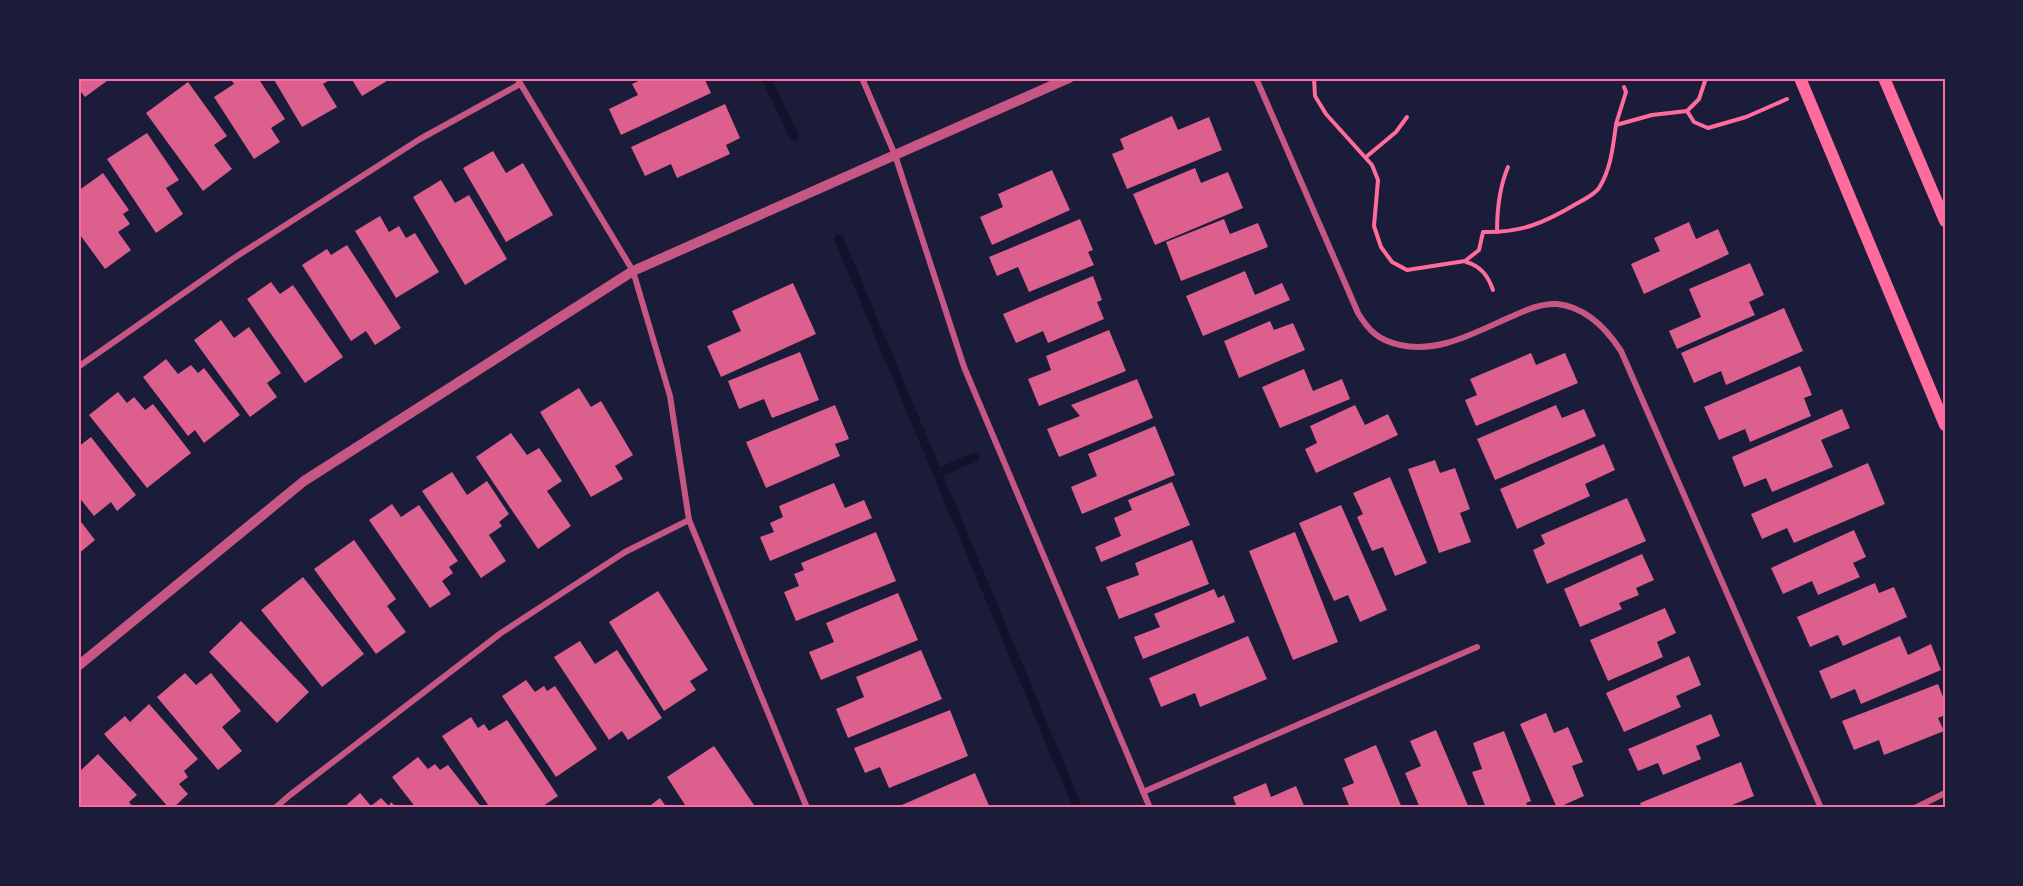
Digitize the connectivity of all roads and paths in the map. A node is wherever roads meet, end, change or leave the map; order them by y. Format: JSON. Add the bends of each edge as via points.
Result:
{"nodes":[{"id":1,"x":862,"y":78,"type":"edge"},
{"id":2,"x":1069,"y":78,"type":"edge"},
{"id":3,"x":1256,"y":78,"type":"edge"},
{"id":4,"x":1314,"y":78,"type":"edge"},
{"id":5,"x":1706,"y":78,"type":"edge"},
{"id":6,"x":1800,"y":78,"type":"edge"},
{"id":7,"x":1884,"y":78,"type":"edge"},
{"id":8,"x":519,"y":81,"type":"edge"},
{"id":9,"x":1624,"y":87,"type":"dead end"},
{"id":10,"x":1806,"y":91,"type":"junction"},
{"id":11,"x":1686,"y":111,"type":"junction"},
{"id":12,"x":1407,"y":117,"type":"dead end"},
{"id":13,"x":1616,"y":125,"type":"junction"},
{"id":14,"x":895,"y":155,"type":"junction"},
{"id":15,"x":1366,"y":158,"type":"junction"},
{"id":16,"x":1508,"y":167,"type":"dead end"},
{"id":17,"x":1945,"y":221,"type":"edge"},
{"id":18,"x":1497,"y":232,"type":"junction"},
{"id":19,"x":1465,"y":261,"type":"junction"},
{"id":20,"x":633,"y":271,"type":"junction"},
{"id":21,"x":1493,"y":291,"type":"dead end"},
{"id":22,"x":78,"y":367,"type":"edge"},
{"id":23,"x":1945,"y":425,"type":"edge"},
{"id":24,"x":689,"y":520,"type":"junction"},
{"id":25,"x":1477,"y":647,"type":"dead end"},
{"id":26,"x":78,"y":666,"type":"edge"},
{"id":27,"x":1143,"y":792,"type":"junction"},
{"id":28,"x":1945,"y":793,"type":"edge"},
{"id":29,"x":275,"y":808,"type":"edge"},
{"id":30,"x":807,"y":808,"type":"edge"},
{"id":31,"x":1150,"y":808,"type":"edge"},
{"id":32,"x":1821,"y":808,"type":"edge"},
{"id":33,"x":1915,"y":808,"type":"edge"}],
"edges":[{"from":1,"to":14,"type":"street"},
{"from":2,"to":14,"type":"street"},
{"from":3,"to":32,"type":"street","via":[[1368,329],[1386,342],[1415,348],[1444,345],[1531,308],[1556,304],[1576,309],[1609,333],[1621,351]]},
{"from":4,"to":15,"type":"path","via":[[1315,96],[1326,114]]},
{"from":5,"to":11,"type":"path","via":[[1699,99]]},
{"from":6,"to":10,"type":"main road"},
{"from":7,"to":17,"type":"main road"},
{"from":8,"to":20,"type":"street"},
{"from":8,"to":22,"type":"street","via":[[234,258]]},
{"from":9,"to":13,"type":"path"},
{"from":10,"to":11,"type":"path","via":[[1746,117],[1708,128],[1694,122]]},
{"from":10,"to":23,"type":"main road"},
{"from":11,"to":13,"type":"path"},
{"from":12,"to":15,"type":"path"},
{"from":13,"to":18,"type":"path","via":[[1613,150],[1598,189],[1540,224]]},
{"from":14,"to":20,"type":"street"},
{"from":14,"to":27,"type":"street","via":[[964,367]]},
{"from":15,"to":19,"type":"path","via":[[1378,180],[1374,226],[1381,247],[1392,262],[1407,270]]},
{"from":16,"to":18,"type":"path","via":[[1502,182]]},
{"from":18,"to":19,"type":"path","via":[[1483,232],[1479,250]]},
{"from":19,"to":21,"type":"path","via":[[1477,265],[1490,280]]},
{"from":20,"to":24,"type":"street","via":[[670,396]]},
{"from":20,"to":26,"type":"street","via":[[304,481]]},
{"from":24,"to":29,"type":"street","via":[[625,552],[501,633]]},
{"from":24,"to":30,"type":"street"},
{"from":25,"to":27,"type":"street"},
{"from":27,"to":31,"type":"street"},
{"from":28,"to":33,"type":"street"}]}
